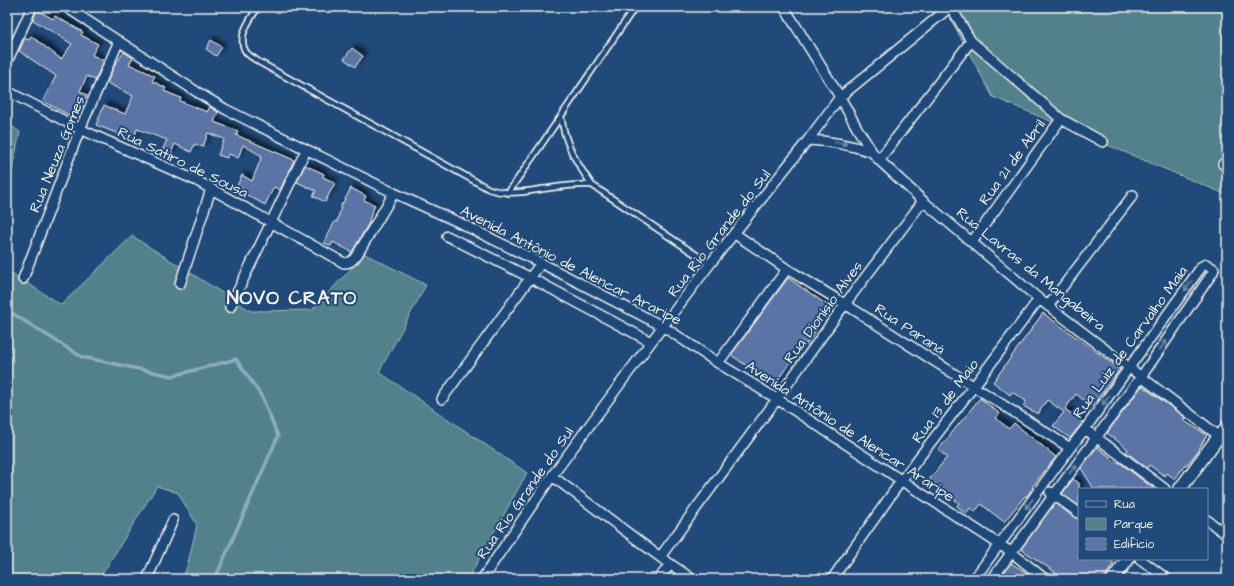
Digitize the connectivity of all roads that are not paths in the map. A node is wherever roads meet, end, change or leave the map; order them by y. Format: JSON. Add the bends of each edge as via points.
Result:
{"nodes":[{"id":1,"x":32,"y":7,"type":"edge"},
{"id":2,"x":66,"y":7,"type":"edge"},
{"id":3,"x":258,"y":7,"type":"edge"},
{"id":4,"x":635,"y":7,"type":"edge"},
{"id":5,"x":786,"y":7,"type":"edge"},
{"id":6,"x":951,"y":7,"type":"edge"},
{"id":7,"x":119,"y":41,"type":"junction"},
{"id":8,"x":971,"y":41,"type":"junction"},
{"id":9,"x":7,"y":62,"type":"edge"},
{"id":10,"x":7,"y":92,"type":"edge"},
{"id":11,"x":840,"y":97,"type":"junction"},
{"id":12,"x":561,"y":116,"type":"junction"},
{"id":13,"x":1062,"y":119,"type":"junction"},
{"id":14,"x":80,"y":129,"type":"junction"},
{"id":15,"x":808,"y":140,"type":"junction"},
{"id":16,"x":1103,"y":142,"type":"dead end"},
{"id":17,"x":306,"y":150,"type":"junction"},
{"id":18,"x":872,"y":152,"type":"junction"},
{"id":19,"x":879,"y":160,"type":"junction"},
{"id":20,"x":592,"y":185,"type":"junction"},
{"id":21,"x":211,"y":189,"type":"junction"},
{"id":22,"x":394,"y":193,"type":"junction"},
{"id":23,"x":508,"y":193,"type":"junction"},
{"id":24,"x":1133,"y":195,"type":"dead end"},
{"id":25,"x":923,"y":201,"type":"junction"},
{"id":26,"x":271,"y":222,"type":"junction"},
{"id":27,"x":735,"y":234,"type":"junction"},
{"id":28,"x":447,"y":236,"type":"dead end"},
{"id":29,"x":972,"y":242,"type":"junction"},
{"id":30,"x":541,"y":263,"type":"junction"},
{"id":31,"x":710,"y":264,"type":"junction"},
{"id":32,"x":787,"y":269,"type":"junction"},
{"id":33,"x":531,"y":278,"type":"junction"},
{"id":34,"x":23,"y":279,"type":"dead end"},
{"id":35,"x":180,"y":284,"type":"dead end"},
{"id":36,"x":1038,"y":299,"type":"junction"},
{"id":37,"x":845,"y":304,"type":"junction"},
{"id":38,"x":1048,"y":306,"type":"junction"},
{"id":39,"x":230,"y":307,"type":"dead end"},
{"id":40,"x":664,"y":327,"type":"junction"},
{"id":41,"x":651,"y":342,"type":"junction"},
{"id":42,"x":718,"y":363,"type":"junction"},
{"id":43,"x":1129,"y":368,"type":"junction"},
{"id":44,"x":1141,"y":377,"type":"junction"},
{"id":45,"x":974,"y":386,"type":"junction"},
{"id":46,"x":442,"y":399,"type":"dead end"},
{"id":47,"x":777,"y":399,"type":"junction"},
{"id":48,"x":1227,"y":424,"type":"edge"},
{"id":49,"x":1085,"y":429,"type":"junction"},
{"id":50,"x":1097,"y":438,"type":"junction"},
{"id":51,"x":1223,"y":438,"type":"edge"},
{"id":52,"x":1070,"y":448,"type":"junction"},
{"id":53,"x":552,"y":476,"type":"junction"},
{"id":54,"x":901,"y":481,"type":"junction"},
{"id":55,"x":1042,"y":486,"type":"junction"},
{"id":56,"x":1164,"y":488,"type":"edge"},
{"id":57,"x":1181,"y":488,"type":"edge"},
{"id":58,"x":1054,"y":494,"type":"junction"},
{"id":59,"x":1078,"y":512,"type":"edge"},
{"id":60,"x":174,"y":520,"type":"dead end"},
{"id":61,"x":1208,"y":521,"type":"edge"},
{"id":62,"x":1227,"y":535,"type":"edge"},
{"id":63,"x":998,"y":544,"type":"junction"},
{"id":64,"x":1011,"y":552,"type":"junction"},
{"id":65,"x":660,"y":556,"type":"junction"},
{"id":66,"x":1127,"y":560,"type":"edge"},
{"id":67,"x":1141,"y":560,"type":"edge"},
{"id":68,"x":670,"y":564,"type":"junction"},
{"id":69,"x":147,"y":579,"type":"edge"},
{"id":70,"x":482,"y":579,"type":"edge"},
{"id":71,"x":659,"y":579,"type":"edge"},
{"id":72,"x":692,"y":579,"type":"edge"},
{"id":73,"x":832,"y":579,"type":"edge"},
{"id":74,"x":974,"y":579,"type":"edge"},
{"id":75,"x":992,"y":579,"type":"edge"},
{"id":76,"x":1045,"y":579,"type":"edge"},
{"id":77,"x":1113,"y":579,"type":"edge"},
{"id":78,"x":1167,"y":579,"type":"edge"}],
"edges":[{"from":1,"to":9,"type":"street"},
{"from":2,"to":7,"type":"street","name":"Avenida Antônio de Alencar Araripe"},
{"from":3,"to":23,"type":"lane","via":[[243,35],[243,45],[252,57],[489,189]]},
{"from":4,"to":12,"type":"lane"},
{"from":5,"to":11,"type":"street","name":"Rua Lavras da Mangabeira"},
{"from":6,"to":8,"type":"street"},
{"from":6,"to":11,"type":"street","name":"Rua Rio Grande do Sul"},
{"from":7,"to":14,"type":"street","name":"Rua Neuza Gomes"},
{"from":7,"to":17,"type":"street","name":"Avenida Antônio de Alencar Araripe","via":[[225,109]]},
{"from":8,"to":13,"type":"street"},
{"from":8,"to":19,"type":"street"},
{"from":10,"to":14,"type":"street","name":"Rua Satiro de Sousa"},
{"from":11,"to":15,"type":"street","name":"Rua Rio Grande do Sul"},
{"from":11,"to":18,"type":"street","name":"Rua Lavras da Mangabeira"},
{"from":12,"to":20,"type":"lane","via":[[563,133],[570,151]]},
{"from":12,"to":23,"type":"lane"},
{"from":13,"to":16,"type":"street"},
{"from":13,"to":29,"type":"street","name":"Rua 21 de Abril"},
{"from":14,"to":21,"type":"street","name":"Rua Satiro de Sousa"},
{"from":14,"to":34,"type":"street","name":"Rua Neuza Gomes"},
{"from":15,"to":18,"type":"street","one_way":true,"via":[[854,146]]},
{"from":15,"to":27,"type":"street","name":"Rua Rio Grande do Sul"},
{"from":17,"to":22,"type":"street","name":"Avenida Antônio de Alencar Araripe"},
{"from":17,"to":26,"type":"street"},
{"from":18,"to":19,"type":"street","name":"Rua Lavras da Mangabeira"},
{"from":19,"to":25,"type":"street","name":"Rua Lavras da Mangabeira"},
{"from":20,"to":23,"type":"lane"},
{"from":20,"to":31,"type":"lane"},
{"from":21,"to":26,"type":"street","name":"Rua Satiro de Sousa"},
{"from":21,"to":35,"type":"street"},
{"from":22,"to":26,"type":"street","name":"Rua Satiro de Sousa","via":[[357,255],[348,263]]},
{"from":22,"to":30,"type":"street","name":"Avenida Antônio de Alencar Araripe"},
{"from":24,"to":38,"type":"street"},
{"from":25,"to":29,"type":"street","name":"Rua Lavras da Mangabeira"},
{"from":25,"to":37,"type":"street","name":"Rua Dionísio Alves"},
{"from":26,"to":39,"type":"street"},
{"from":27,"to":31,"type":"street","name":"Rua Rio Grande do Sul"},
{"from":27,"to":32,"type":"street","name":"Rua Paraná"},
{"from":28,"to":33,"type":"street"},
{"from":29,"to":36,"type":"street","name":"Rua Lavras da Mangabeira"},
{"from":30,"to":33,"type":"street"},
{"from":30,"to":40,"type":"street","name":"Avenida Antônio de Alencar Araripe"},
{"from":31,"to":40,"type":"street","name":"Rua Rio Grande do Sul"},
{"from":32,"to":37,"type":"street","name":"Rua Paraná"},
{"from":32,"to":42,"type":"street"},
{"from":33,"to":41,"type":"street"},
{"from":33,"to":46,"type":"street"},
{"from":36,"to":38,"type":"street","name":"Rua Lavras da Mangabeira"},
{"from":36,"to":45,"type":"street","name":"Rua 13 de Maio"},
{"from":37,"to":45,"type":"street","name":"Rua Paraná"},
{"from":37,"to":47,"type":"street","name":"Rua Dionísio Alves"},
{"from":38,"to":43,"type":"street","name":"Rua Lavras da Mangabeira"},
{"from":40,"to":41,"type":"street","name":"Rua Rio Grande do Sul"},
{"from":40,"to":42,"type":"street","name":"Avenida Antônio de Alencar Araripe"},
{"from":41,"to":53,"type":"street","name":"Rua Rio Grande do Sul"},
{"from":42,"to":47,"type":"street","name":"Avenida Antônio de Alencar Araripe"},
{"from":43,"to":44,"type":"street","name":"Rua Lavras da Mangabeira"},
{"from":44,"to":43,"type":"street","name":"Rua Luiz de Carvalho Maia","one_way":true,"via":[[1213,272],[1212,267],[1206,264],[1202,266]]},
{"from":43,"to":49,"type":"street","name":"Rua Luiz de Carvalho Maia","one_way":true},
{"from":44,"to":50,"type":"street","name":"Rua Luiz de Carvalho Maia"},
{"from":44,"to":51,"type":"street","name":"Rua Lavras da Mangabeira"},
{"from":45,"to":52,"type":"street","name":"Rua Paraná"},
{"from":45,"to":54,"type":"street","name":"Rua 13 de Maio"},
{"from":47,"to":54,"type":"street","name":"Avenida Antônio de Alencar Araripe"},
{"from":47,"to":65,"type":"street","name":"Rua Dionísio Alves"},
{"from":48,"to":51,"type":"street"},
{"from":49,"to":50,"type":"street"},
{"from":49,"to":52,"type":"street","name":"Rua Luiz de Carvalho Maia"},
{"from":50,"to":56,"type":"street"},
{"from":58,"to":50,"type":"street","name":"Rua Luiz de Carvalho Maia","one_way":true},
{"from":51,"to":57,"type":"street"},
{"from":52,"to":55,"type":"street","name":"Rua Luiz de Carvalho Maia"},
{"from":53,"to":65,"type":"street"},
{"from":53,"to":70,"type":"street","name":"Rua Rio Grande do Sul"},
{"from":54,"to":63,"type":"street","name":"Avenida Antônio de Alencar Araripe"},
{"from":54,"to":73,"type":"street","name":"Rua 13 de Maio"},
{"from":55,"to":58,"type":"street"},
{"from":55,"to":63,"type":"street","name":"Rua Luiz de Carvalho Maia","one_way":true},
{"from":58,"to":59,"type":"street"},
{"from":58,"to":64,"type":"street","name":"Rua Luiz de Carvalho Maia"},
{"from":60,"to":69,"type":"street"},
{"from":61,"to":62,"type":"street"},
{"from":63,"to":64,"type":"street","name":"Avenida Antônio de Alencar Araripe"},
{"from":63,"to":74,"type":"street","name":"Rua Luiz de Carvalho Maia"},
{"from":64,"to":75,"type":"street","name":"Rua Luiz de Carvalho Maia"},
{"from":64,"to":76,"type":"street","name":"Avenida Antônio de Alencar Araripe"},
{"from":65,"to":68,"type":"street"},
{"from":66,"to":77,"type":"street"},
{"from":67,"to":78,"type":"street"},
{"from":68,"to":71,"type":"street"},
{"from":68,"to":72,"type":"street"}]}
